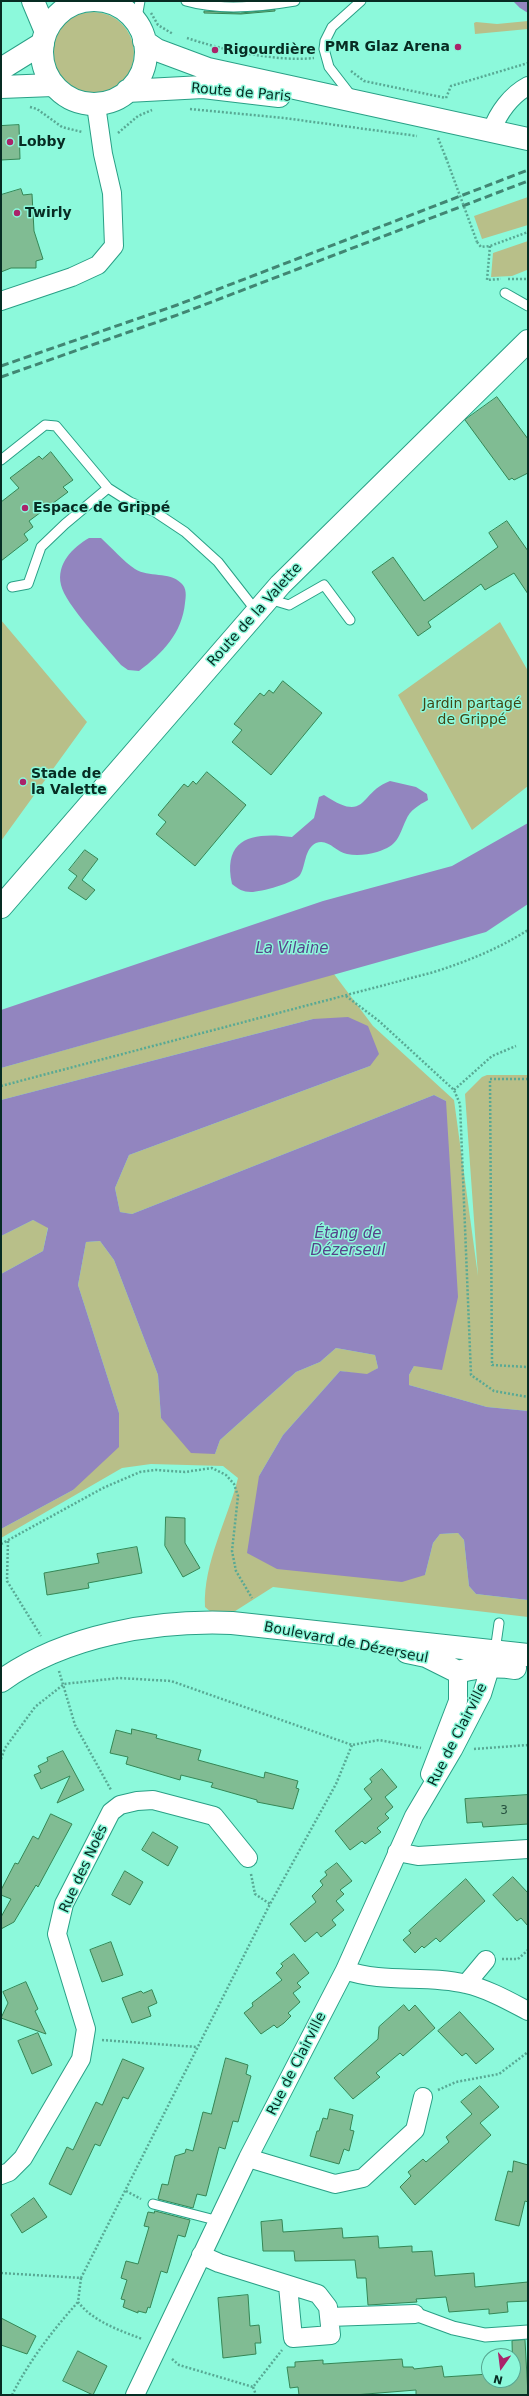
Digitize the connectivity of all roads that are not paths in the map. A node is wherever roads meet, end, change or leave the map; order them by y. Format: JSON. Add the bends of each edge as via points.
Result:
{"nodes":[{"id":1,"x":33,"y":1,"type":"edge"},
{"id":2,"x":87,"y":1,"type":"edge"},
{"id":3,"x":100,"y":1,"type":"edge"},
{"id":4,"x":140,"y":1,"type":"edge"},
{"id":5,"x":186,"y":1,"type":"edge"},
{"id":6,"x":295,"y":1,"type":"edge"},
{"id":7,"x":361,"y":1,"type":"edge"},
{"id":8,"x":143,"y":24,"type":"junction"},
{"id":9,"x":44,"y":38,"type":"junction"},
{"id":10,"x":1,"y":69,"type":"edge"},
{"id":11,"x":53,"y":85,"type":"junction"},
{"id":12,"x":528,"y":86,"type":"edge"},
{"id":13,"x":1,"y":87,"type":"edge"},
{"id":14,"x":127,"y":92,"type":"junction"},
{"id":15,"x":356,"y":102,"type":"junction"},
{"id":16,"x":96,"y":104,"type":"junction"},
{"id":17,"x":493,"y":127,"type":"junction"},
{"id":18,"x":528,"y":139,"type":"edge"},
{"id":19,"x":505,"y":293,"type":"dead end"},
{"id":20,"x":1,"y":301,"type":"edge"},
{"id":21,"x":528,"y":306,"type":"edge"},
{"id":22,"x":528,"y":341,"type":"edge"},
{"id":23,"x":1,"y":460,"type":"edge"},
{"id":24,"x":108,"y":488,"type":"junction"},
{"id":25,"x":12,"y":587,"type":"dead end"},
{"id":26,"x":262,"y":605,"type":"junction"},
{"id":27,"x":350,"y":620,"type":"dead end"},
{"id":28,"x":1,"y":907,"type":"edge"},
{"id":29,"x":232,"y":1623,"type":"junction"},
{"id":30,"x":499,"y":1623,"type":"dead end"},
{"id":31,"x":528,"y":1655,"type":"edge"},
{"id":32,"x":493,"y":1658,"type":"junction"},
{"id":33,"x":528,"y":1670,"type":"edge"},
{"id":34,"x":458,"y":1672,"type":"junction"},
{"id":35,"x":1,"y":1681,"type":"edge"},
{"id":36,"x":445,"y":1751,"type":"junction"},
{"id":37,"x":528,"y":1849,"type":"edge"},
{"id":38,"x":397,"y":1852,"type":"junction"},
{"id":39,"x":248,"y":1858,"type":"road end"},
{"id":40,"x":486,"y":1960,"type":"road end"},
{"id":41,"x":345,"y":1970,"type":"junction"},
{"id":42,"x":466,"y":1984,"type":"junction"},
{"id":43,"x":528,"y":2011,"type":"edge"},
{"id":44,"x":423,"y":2097,"type":"road end"},
{"id":45,"x":248,"y":2158,"type":"junction"},
{"id":46,"x":1,"y":2175,"type":"edge"},
{"id":47,"x":153,"y":2204,"type":"road end"},
{"id":48,"x":219,"y":2221,"type":"junction"},
{"id":49,"x":201,"y":2255,"type":"junction"},
{"id":50,"x":288,"y":2286,"type":"junction"},
{"id":51,"x":415,"y":2314,"type":"joint"},
{"id":52,"x":329,"y":2317,"type":"junction"},
{"id":53,"x":528,"y":2332,"type":"edge"},
{"id":54,"x":135,"y":2395,"type":"edge"}],
"edges":[{"from":1,"to":9,"type":"street"},
{"from":2,"to":3,"type":"street"},
{"from":2,"to":9,"type":"street","via":[[62,11],[50,24]]},
{"from":3,"to":8,"type":"street","via":[[121,8]]},
{"from":4,"to":8,"type":"lane"},
{"from":5,"to":6,"type":"lane","via":[[200,5],[231,7]]},
{"from":7,"to":15,"type":"lane","via":[[332,27],[325,41],[325,56],[334,76],[342,82]]},
{"from":8,"to":14,"type":"street","via":[[145,60],[134,85]]},
{"from":8,"to":15,"type":"street","name":"Route de Paris","via":[[157,50],[208,69]]},
{"from":9,"to":10,"type":"street"},
{"from":9,"to":11,"type":"street","via":[[42,61]]},
{"from":11,"to":13,"type":"street"},
{"from":11,"to":16,"type":"street","via":[[69,98]]},
{"from":12,"to":17,"type":"street","via":[[515,93],[495,119]]},
{"from":14,"to":15,"type":"street","name":"Route de Paris","via":[[202,87],[242,93]]},
{"from":14,"to":16,"type":"street","via":[[109,102]]},
{"from":15,"to":17,"type":"street","name":"Route de Paris"},
{"from":16,"to":20,"type":"street","via":[[112,193],[114,246],[98,265],[72,277]]},
{"from":17,"to":18,"type":"street","name":"Route de Paris"},
{"from":19,"to":21,"type":"lane"},
{"from":22,"to":26,"type":"street","name":"Route de la Valette","via":[[451,414]]},
{"from":23,"to":24,"type":"lane","via":[[45,425],[56,426]]},
{"from":24,"to":25,"type":"lane","via":[[41,546],[28,584]]},
{"from":24,"to":26,"type":"lane","via":[[130,502],[155,512],[185,532]]},
{"from":26,"to":27,"type":"lane","via":[[290,605],[324,585]]},
{"from":26,"to":28,"type":"street","name":"Route de la Valette"},
{"from":29,"to":32,"type":"street","name":"Boulevard de Dézerseul"},
{"from":29,"to":34,"type":"street","name":"Boulevard de Dézerseul","via":[[426,1656]]},
{"from":29,"to":35,"type":"street","name":"Boulevard de Dézerseul","via":[[198,1621],[129,1629],[52,1652]]},
{"from":30,"to":32,"type":"lane"},
{"from":31,"to":32,"type":"street","name":"Boulevard de Dézerseul"},
{"from":32,"to":33,"type":"street","name":"Boulevard de Dézerseul"},
{"from":32,"to":34,"type":"street","name":"Boulevard de Dézerseul"},
{"from":32,"to":36,"type":"street","name":"Rue de Clairville","via":[[482,1694]]},
{"from":34,"to":36,"type":"street","name":"Rue de Clairville","via":[[458,1701]]},
{"from":36,"to":38,"type":"street","name":"Rue de Clairville"},
{"from":37,"to":38,"type":"street","via":[[418,1856]]},
{"from":38,"to":41,"type":"street","name":"Rue de Clairville"},
{"from":39,"to":46,"type":"street","name":"Rue des Noës","via":[[214,1816],[153,1800],[120,1805],[111,1812],[64,1904],[57,1934],[86,2029],[81,2059],[23,2158],[9,2172]]},
{"from":40,"to":42,"type":"street"},
{"from":41,"to":42,"type":"street","via":[[362,1976]]},
{"from":41,"to":45,"type":"street","name":"Rue de Clairville"},
{"from":42,"to":43,"type":"street"},
{"from":44,"to":45,"type":"street","via":[[415,2130],[363,2178],[335,2184]]},
{"from":45,"to":48,"type":"street","name":"Rue de Clairville"},
{"from":47,"to":48,"type":"lane"},
{"from":48,"to":49,"type":"street","name":"Rue de Clairville"},
{"from":49,"to":50,"type":"street"},
{"from":49,"to":54,"type":"street","name":"Rue de Clairville"},
{"from":50,"to":52,"type":"street","via":[[318,2294],[328,2307]]},
{"from":50,"to":52,"type":"street","via":[[292,2338],[331,2335]]},
{"from":51,"to":52,"type":"street"},
{"from":51,"to":53,"type":"street","via":[[453,2328],[485,2335]]}]}
